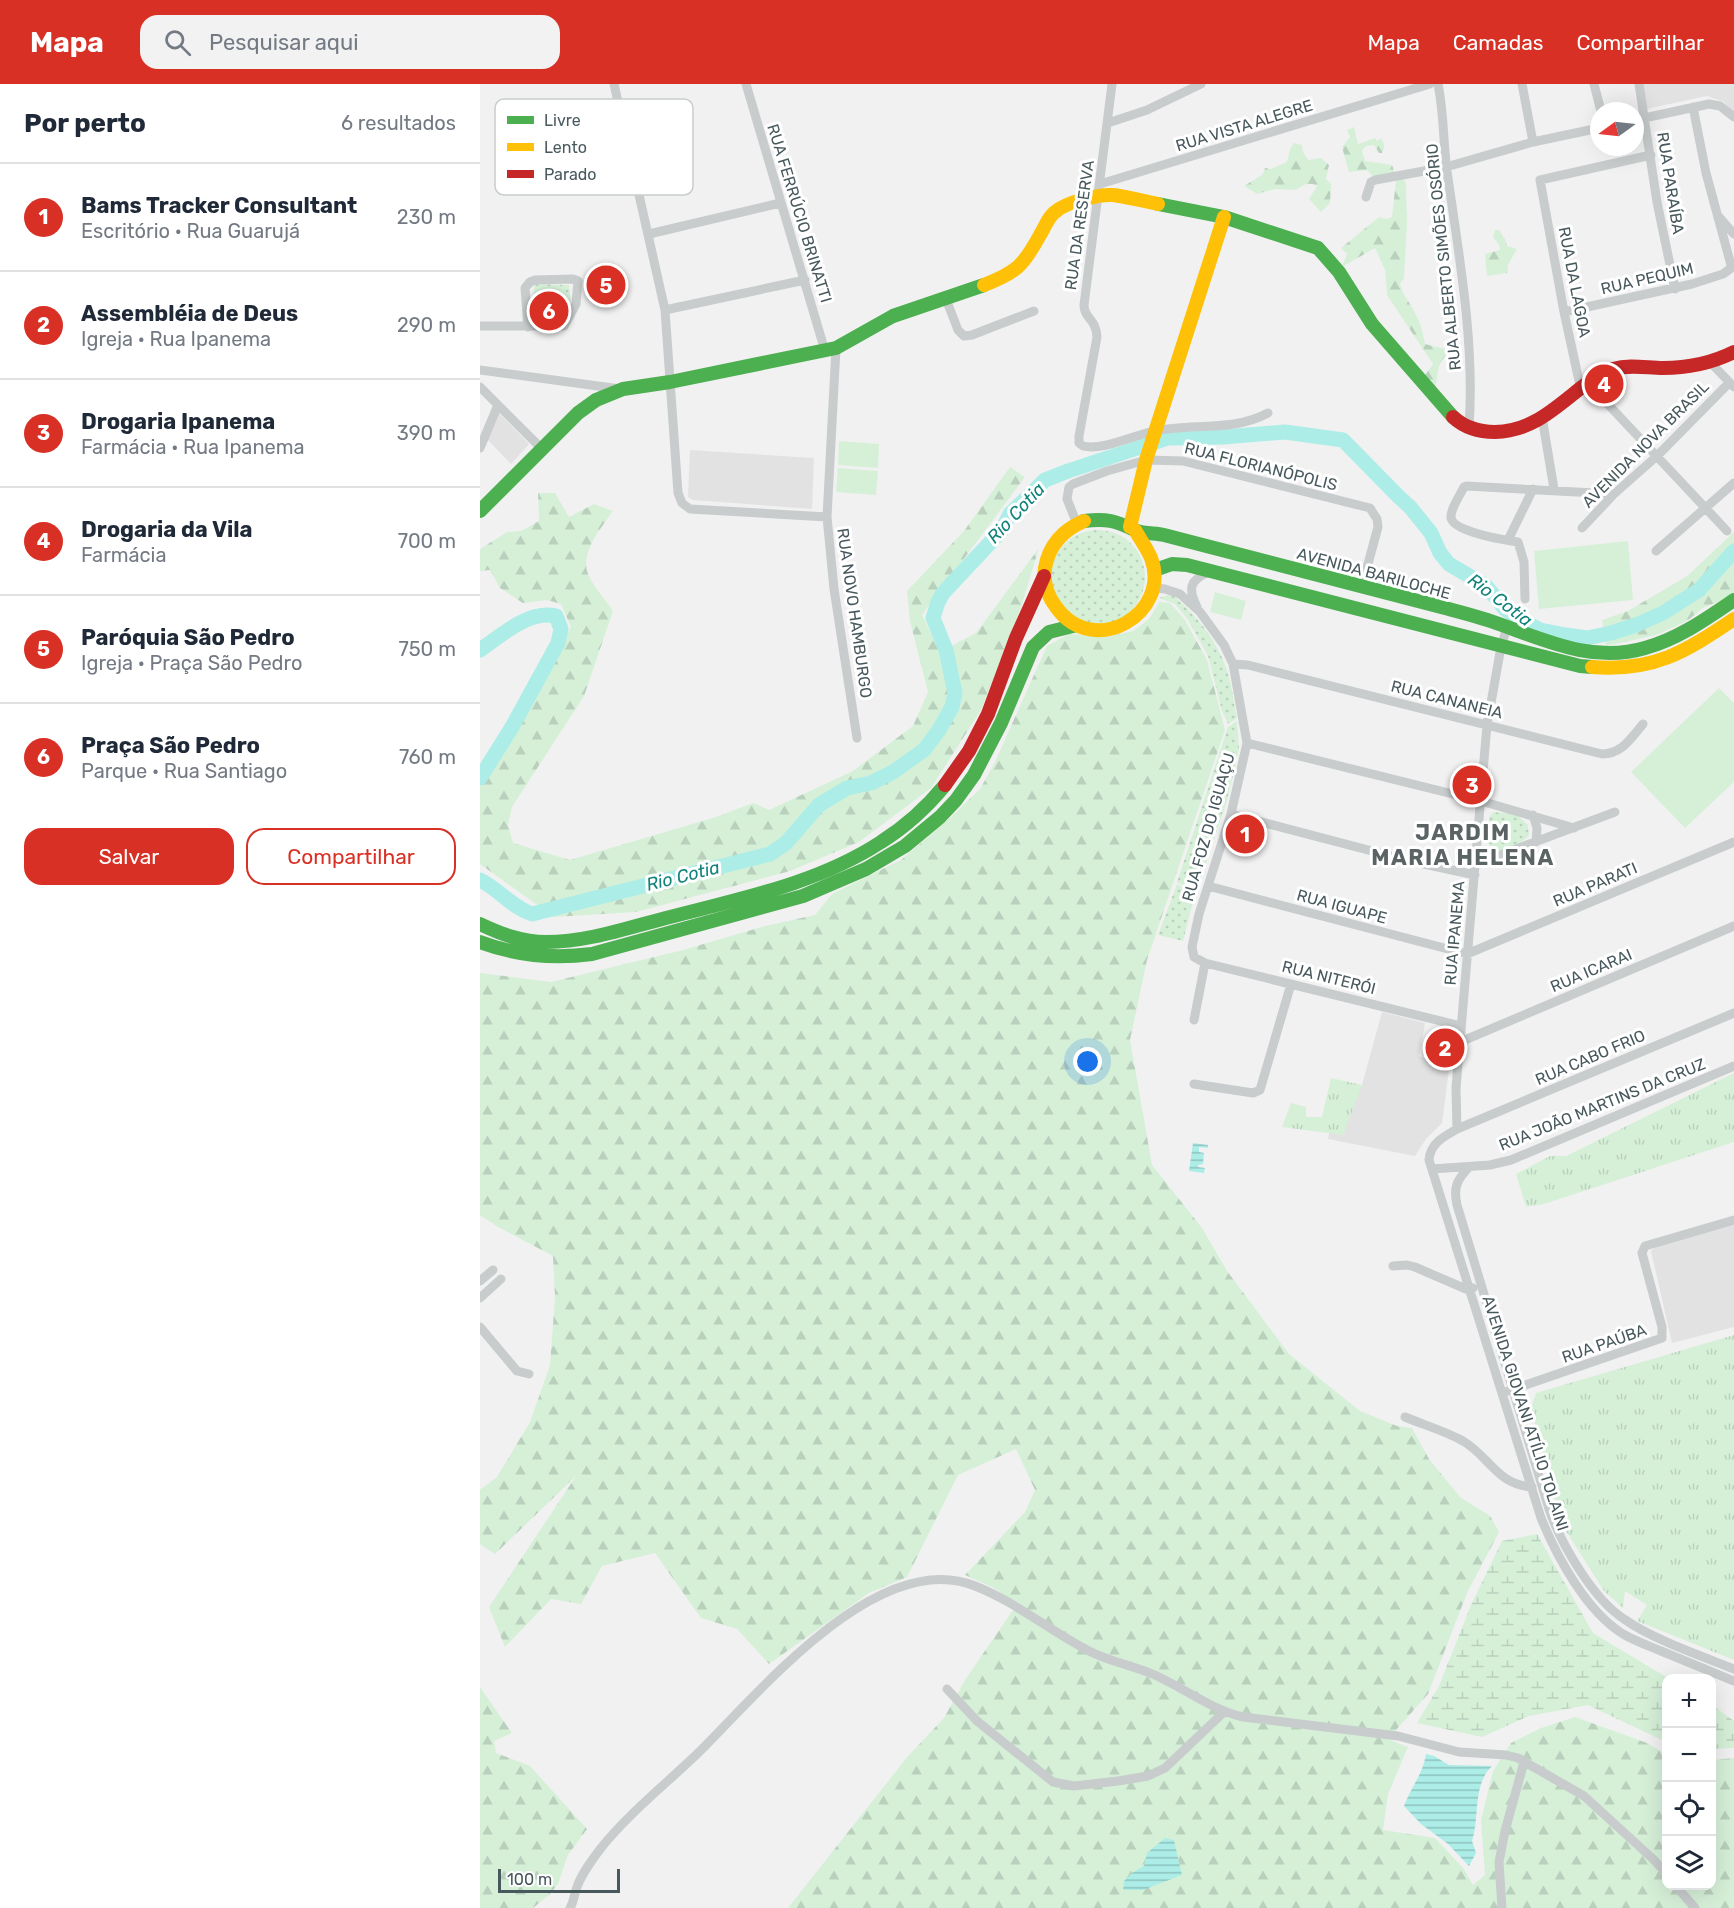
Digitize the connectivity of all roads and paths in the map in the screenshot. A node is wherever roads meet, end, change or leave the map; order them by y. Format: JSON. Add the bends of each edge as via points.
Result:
{"nodes":[{"id":1,"x":614,"y":84,"type":"edge"},
{"id":2,"x":746,"y":84,"type":"edge"},
{"id":3,"x":1112,"y":84,"type":"edge"},
{"id":4,"x":1201,"y":84,"type":"edge"},
{"id":5,"x":1430,"y":84,"type":"edge"},
{"id":6,"x":1438,"y":84,"type":"edge"},
{"id":7,"x":1522,"y":84,"type":"edge"},
{"id":8,"x":1594,"y":84,"type":"edge"},
{"id":9,"x":1640,"y":84,"type":"edge"},
{"id":10,"x":1398,"y":88,"type":"edge"},
{"id":11,"x":618,"y":99,"type":"edge"},
{"id":12,"x":1599,"y":102,"type":"edge"},
{"id":13,"x":1640,"y":102,"type":"edge"},
{"id":14,"x":1693,"y":107,"type":"junction"},
{"id":15,"x":1644,"y":117,"type":"edge"},
{"id":16,"x":1734,"y":117,"type":"edge"},
{"id":17,"x":1108,"y":123,"type":"junction"},
{"id":18,"x":1590,"y":130,"type":"edge"},
{"id":19,"x":1644,"y":133,"type":"edge"},
{"id":20,"x":1533,"y":142,"type":"junction"},
{"id":21,"x":1650,"y":155,"type":"junction"},
{"id":22,"x":1446,"y":167,"type":"junction"},
{"id":23,"x":1099,"y":190,"type":"junction"},
{"id":24,"x":640,"y":195,"type":"edge"},
{"id":25,"x":1366,"y":196,"type":"dead end"},
{"id":26,"x":780,"y":203,"type":"junction"},
{"id":27,"x":1717,"y":215,"type":"junction"},
{"id":28,"x":1224,"y":218,"type":"junction"},
{"id":29,"x":649,"y":234,"type":"junction"},
{"id":30,"x":1734,"y":234,"type":"edge"},
{"id":31,"x":805,"y":280,"type":"junction"},
{"id":32,"x":1675,"y":288,"type":"junction"},
{"id":33,"x":946,"y":299,"type":"junction"},
{"id":34,"x":665,"y":310,"type":"junction"},
{"id":35,"x":1034,"y":311,"type":"dead end"},
{"id":36,"x":1564,"y":312,"type":"junction"},
{"id":37,"x":480,"y":326,"type":"edge"},
{"id":38,"x":528,"y":327,"type":"junction"},
{"id":39,"x":831,"y":349,"type":"junction"},
{"id":40,"x":1734,"y":352,"type":"edge"},
{"id":41,"x":1709,"y":361,"type":"junction"},
{"id":42,"x":480,"y":370,"type":"edge"},
{"id":43,"x":670,"y":382,"type":"junction"},
{"id":44,"x":1732,"y":385,"type":"edge"},
{"id":45,"x":1585,"y":386,"type":"junction"},
{"id":46,"x":480,"y":387,"type":"edge"},
{"id":47,"x":623,"y":389,"type":"junction"},
{"id":48,"x":498,"y":405,"type":"junction"},
{"id":49,"x":1268,"y":413,"type":"dead end"},
{"id":50,"x":1542,"y":417,"type":"junction"},
{"id":51,"x":1469,"y":428,"type":"junction"},
{"id":52,"x":1156,"y":432,"type":"junction"},
{"id":53,"x":480,"y":448,"type":"edge"},
{"id":54,"x":541,"y":448,"type":"junction"},
{"id":55,"x":1148,"y":455,"type":"junction"},
{"id":56,"x":1657,"y":456,"type":"junction"},
{"id":57,"x":1734,"y":483,"type":"edge"},
{"id":58,"x":1533,"y":489,"type":"junction"},
{"id":59,"x":1554,"y":489,"type":"junction"},
{"id":60,"x":1614,"y":494,"type":"junction"},
{"id":61,"x":1706,"y":508,"type":"junction"},
{"id":62,"x":480,"y":511,"type":"edge"},
{"id":63,"x":827,"y":517,"type":"junction"},
{"id":64,"x":1077,"y":524,"type":"junction"},
{"id":65,"x":1132,"y":528,"type":"junction"},
{"id":66,"x":1582,"y":528,"type":"dead end"},
{"id":67,"x":1727,"y":531,"type":"dead end"},
{"id":68,"x":1508,"y":540,"type":"junction"},
{"id":69,"x":1656,"y":551,"type":"dead end"},
{"id":70,"x":1155,"y":570,"type":"junction"},
{"id":71,"x":1209,"y":572,"type":"junction"},
{"id":72,"x":1044,"y":576,"type":"junction"},
{"id":73,"x":1362,"y":586,"type":"junction"},
{"id":74,"x":1154,"y":588,"type":"junction"},
{"id":75,"x":1526,"y":599,"type":"dead end"},
{"id":76,"x":1734,"y":600,"type":"edge"},
{"id":77,"x":1200,"y":612,"type":"junction"},
{"id":78,"x":1734,"y":619,"type":"edge"},
{"id":79,"x":1073,"y":626,"type":"junction"},
{"id":80,"x":1507,"y":627,"type":"junction"},
{"id":81,"x":1501,"y":647,"type":"junction"},
{"id":82,"x":1233,"y":664,"type":"junction"},
{"id":83,"x":1643,"y":724,"type":"dead end"},
{"id":84,"x":1487,"y":725,"type":"junction"},
{"id":85,"x":857,"y":738,"type":"dead end"},
{"id":86,"x":1248,"y":743,"type":"junction"},
{"id":87,"x":1481,"y":801,"type":"junction"},
{"id":88,"x":1616,"y":812,"type":"dead end"},
{"id":89,"x":1231,"y":814,"type":"junction"},
{"id":90,"x":1533,"y":815,"type":"junction"},
{"id":91,"x":1575,"y":828,"type":"junction"},
{"id":92,"x":1536,"y":842,"type":"junction"},
{"id":93,"x":1734,"y":842,"type":"edge"},
{"id":94,"x":1476,"y":864,"type":"junction"},
{"id":95,"x":1474,"y":875,"type":"junction"},
{"id":96,"x":1208,"y":886,"type":"junction"},
{"id":97,"x":480,"y":924,"type":"edge"},
{"id":98,"x":1734,"y":926,"type":"edge"},
{"id":99,"x":480,"y":942,"type":"edge"},
{"id":100,"x":1192,"y":953,"type":"joint"},
{"id":101,"x":1467,"y":954,"type":"junction"},
{"id":102,"x":1204,"y":963,"type":"junction"},
{"id":103,"x":1291,"y":984,"type":"junction"},
{"id":104,"x":1734,"y":1013,"type":"edge"},
{"id":105,"x":1194,"y":1020,"type":"dead end"},
{"id":106,"x":1461,"y":1026,"type":"junction"},
{"id":107,"x":1460,"y":1042,"type":"junction"},
{"id":108,"x":1734,"y":1066,"type":"edge"},
{"id":109,"x":1194,"y":1084,"type":"dead end"},
{"id":110,"x":1457,"y":1129,"type":"junction"},
{"id":111,"x":1430,"y":1164,"type":"junction"},
{"id":112,"x":1469,"y":1167,"type":"junction"},
{"id":113,"x":1734,"y":1220,"type":"edge"},
{"id":114,"x":1393,"y":1266,"type":"dead end"},
{"id":115,"x":493,"y":1270,"type":"dead end"},
{"id":116,"x":501,"y":1279,"type":"dead end"},
{"id":117,"x":480,"y":1281,"type":"edge"},
{"id":118,"x":1480,"y":1285,"type":"junction"},
{"id":119,"x":1470,"y":1289,"type":"junction"},
{"id":120,"x":480,"y":1298,"type":"edge"},
{"id":121,"x":480,"y":1327,"type":"edge"},
{"id":122,"x":529,"y":1374,"type":"dead end"},
{"id":123,"x":1513,"y":1390,"type":"junction"},
{"id":124,"x":1502,"y":1393,"type":"junction"},
{"id":125,"x":1406,"y":1417,"type":"dead end"},
{"id":126,"x":1532,"y":1487,"type":"junction"},
{"id":127,"x":1734,"y":1669,"type":"edge"},
{"id":128,"x":1734,"y":1680,"type":"edge"},
{"id":129,"x":947,"y":1689,"type":"dead end"},
{"id":130,"x":1224,"y":1712,"type":"junction"},
{"id":131,"x":1524,"y":1762,"type":"junction"},
{"id":132,"x":1662,"y":1869,"type":"edge"},
{"id":133,"x":1679,"y":1890,"type":"edge"},
{"id":134,"x":572,"y":1907,"type":"edge"},
{"id":135,"x":1502,"y":1908,"type":"edge"},
{"id":136,"x":1695,"y":1908,"type":"edge"}],
"edges":[{"from":1,"to":11,"type":"street"},
{"from":2,"to":26,"type":"street","name":"RUA FERRÚCIO BRINATTI"},
{"from":3,"to":17,"type":"street","name":"RUA DA RESERVA"},
{"from":4,"to":17,"type":"street","via":[[1147,110]]},
{"from":5,"to":10,"type":"street","name":"RUA VISTA ALEGRE"},
{"from":6,"to":22,"type":"street","name":"RUA ALBERTO SIMÕES OSÓRIO"},
{"from":7,"to":20,"type":"street"},
{"from":8,"to":12,"type":"street"},
{"from":9,"to":13,"type":"street","name":"RUA PARAÍBA"},
{"from":10,"to":23,"type":"street","name":"RUA VISTA ALEGRE"},
{"from":14,"to":15,"type":"street"},
{"from":14,"to":16,"type":"street","via":[[1720,106]]},
{"from":14,"to":27,"type":"street"},
{"from":17,"to":23,"type":"street","name":"RUA DA RESERVA"},
{"from":18,"to":20,"type":"street"},
{"from":19,"to":21,"type":"street","name":"RUA PARAÍBA"},
{"from":20,"to":22,"type":"street"},
{"from":21,"to":32,"type":"street","name":"RUA PARAÍBA"},
{"from":21,"to":36,"type":"street","name":"RUA DA LAGOA","via":[[1540,180]]},
{"from":22,"to":25,"type":"street","via":[[1375,180]]},
{"from":22,"to":51,"type":"street","name":"RUA ALBERTO SIMÕES OSÓRIO","via":[[1470,344]]},
{"from":23,"to":28,"type":"main road"},
{"from":23,"to":33,"type":"main road","via":[[1056,211],[1016,270]]},
{"from":23,"to":52,"type":"street","name":"RUA DA RESERVA","via":[[1084,305],[1096,330],[1096,349],[1079,443],[1094,447]]},
{"from":24,"to":29,"type":"street"},
{"from":26,"to":29,"type":"street"},
{"from":26,"to":31,"type":"street","name":"RUA FERRÚCIO BRINATTI"},
{"from":27,"to":30,"type":"street"},
{"from":27,"to":32,"type":"street","name":"RUA PEQUIM","via":[[1730,269]]},
{"from":28,"to":51,"type":"main road","via":[[1308,244],[1331,258],[1369,320],[1435,398]]},
{"from":28,"to":52,"type":"main road"},
{"from":29,"to":34,"type":"street"},
{"from":31,"to":34,"type":"street"},
{"from":31,"to":39,"type":"street","name":"RUA FERRÚCIO BRINATTI"},
{"from":32,"to":36,"type":"street","name":"RUA PEQUIM"},
{"from":33,"to":35,"type":"street","via":[[964,336]]},
{"from":33,"to":39,"type":"main road","via":[[893,316]]},
{"from":34,"to":43,"type":"street"},
{"from":36,"to":45,"type":"street","name":"RUA DA LAGOA"},
{"from":37,"to":38,"type":"street"},
{"from":38,"to":38,"type":"street","via":[[525,288],[530,282],[578,281],[573,312],[566,324]]},
{"from":39,"to":43,"type":"main road"},
{"from":39,"to":63,"type":"street","name":"RUA NOVO HAMBURGO"},
{"from":40,"to":41,"type":"main road"},
{"from":41,"to":44,"type":"street"},
{"from":41,"to":45,"type":"main road","via":[[1667,368],[1631,366],[1611,370]]},
{"from":42,"to":47,"type":"street"},
{"from":43,"to":47,"type":"main road"},
{"from":43,"to":63,"type":"street","via":[[682,503],[690,509]]},
{"from":44,"to":56,"type":"street","name":"AVENIDA NOVA BRASIL"},
{"from":45,"to":50,"type":"main road"},
{"from":45,"to":56,"type":"street"},
{"from":46,"to":48,"type":"street"},
{"from":47,"to":54,"type":"main road","via":[[587,406]]},
{"from":48,"to":53,"type":"street"},
{"from":48,"to":54,"type":"street"},
{"from":49,"to":52,"type":"street","via":[[1227,425]]},
{"from":50,"to":51,"type":"main road","via":[[1527,427],[1515,429]]},
{"from":50,"to":59,"type":"street"},
{"from":52,"to":55,"type":"main road"},
{"from":54,"to":62,"type":"main road"},
{"from":55,"to":64,"type":"street","name":"RUA FLORIANÓPOLIS","via":[[1069,487],[1067,499]]},
{"from":55,"to":65,"type":"main road"},
{"from":55,"to":73,"type":"street","name":"RUA FLORIANÓPOLIS","via":[[1370,508],[1378,527]]},
{"from":56,"to":60,"type":"street","name":"AVENIDA NOVA BRASIL"},
{"from":56,"to":61,"type":"street"},
{"from":57,"to":61,"type":"street"},
{"from":58,"to":59,"type":"street"},
{"from":58,"to":68,"type":"street"},
{"from":58,"to":68,"type":"street","via":[[1466,486],[1451,515],[1456,526]]},
{"from":59,"to":60,"type":"street"},
{"from":60,"to":66,"type":"street","name":"AVENIDA NOVA BRASIL"},
{"from":61,"to":67,"type":"street"},
{"from":61,"to":69,"type":"street"},
{"from":63,"to":85,"type":"street","name":"RUA NOVO HAMBURGO"},
{"from":64,"to":65,"type":"main road","via":[[1113,520]]},
{"from":64,"to":72,"type":"main road","via":[[1053,545]]},
{"from":65,"to":70,"type":"main road","via":[[1150,553]]},
{"from":65,"to":73,"type":"main road","name":"AVENIDA BARILOCHE"},
{"from":68,"to":75,"type":"street","via":[[1518,542],[1524,562]]},
{"from":70,"to":71,"type":"main road","via":[[1179,564]]},
{"from":70,"to":74,"type":"main road"},
{"from":71,"to":77,"type":"street","name":"RUA FOZ DO IGUAÇU","via":[[1196,579],[1191,588]]},
{"from":71,"to":81,"type":"main road"},
{"from":72,"to":79,"type":"main road","via":[[1052,605]]},
{"from":72,"to":97,"type":"main road","via":[[994,702],[956,772],[916,816],[879,844],[796,881],[592,937],[543,942],[505,936]]},
{"from":73,"to":80,"type":"main road","name":"AVENIDA BARILOCHE"},
{"from":74,"to":77,"type":"street","name":"RUA FOZ DO IGUAÇU","via":[[1180,594]]},
{"from":74,"to":79,"type":"main road","via":[[1149,601],[1129,623],[1102,631]]},
{"from":76,"to":80,"type":"main road","name":"AVENIDA BARILOCHE","via":[[1680,635],[1631,652],[1592,653]]},
{"from":77,"to":82,"type":"street","name":"RUA FOZ DO IGUAÇU"},
{"from":78,"to":81,"type":"main road","via":[[1698,643],[1645,666],[1580,666]]},
{"from":79,"to":99,"type":"main road","via":[[1049,631],[1036,643],[979,769],[955,801],[931,825],[869,870],[803,896],[592,954],[542,958]]},
{"from":80,"to":81,"type":"street","name":"RUA IPANEMA"},
{"from":81,"to":84,"type":"street","name":"RUA IPANEMA"},
{"from":82,"to":84,"type":"street","name":"RUA CANANEIA"},
{"from":82,"to":86,"type":"street","name":"RUA FOZ DO IGUAÇU"},
{"from":83,"to":84,"type":"street","name":"RUA CANANEIA","via":[[1612,754]]},
{"from":84,"to":87,"type":"street","name":"RUA IPANEMA"},
{"from":86,"to":87,"type":"street"},
{"from":86,"to":89,"type":"street","name":"RUA FOZ DO IGUAÇU"},
{"from":87,"to":90,"type":"street"},
{"from":87,"to":94,"type":"street","name":"RUA IPANEMA"},
{"from":88,"to":91,"type":"street"},
{"from":89,"to":95,"type":"street"},
{"from":89,"to":96,"type":"street","name":"RUA FOZ DO IGUAÇU"},
{"from":90,"to":91,"type":"street"},
{"from":90,"to":92,"type":"street"},
{"from":91,"to":92,"type":"street"},
{"from":92,"to":94,"type":"street"},
{"from":93,"to":101,"type":"street","name":"RUA PARATI"},
{"from":94,"to":95,"type":"street","name":"RUA IPANEMA"},
{"from":95,"to":101,"type":"street","name":"RUA IPANEMA"},
{"from":96,"to":100,"type":"street","name":"RUA FOZ DO IGUAÇU"},
{"from":96,"to":101,"type":"street","name":"RUA IGUAPE"},
{"from":98,"to":107,"type":"street","name":"RUA ICARAI"},
{"from":100,"to":102,"type":"street","name":"RUA NITERÓI"},
{"from":101,"to":106,"type":"street","name":"RUA IPANEMA"},
{"from":102,"to":103,"type":"street","name":"RUA NITERÓI"},
{"from":102,"to":105,"type":"street"},
{"from":103,"to":106,"type":"street","name":"RUA NITERÓI"},
{"from":103,"to":109,"type":"street","via":[[1263,1086],[1257,1093]]},
{"from":104,"to":110,"type":"street","name":"RUA CABO FRIO"},
{"from":106,"to":107,"type":"street","name":"RUA IPANEMA"},
{"from":107,"to":110,"type":"street","name":"RUA IPANEMA"},
{"from":108,"to":112,"type":"street","name":"RUA JOÃO MARTINS DA CRUZ","via":[[1511,1160]]},
{"from":110,"to":111,"type":"street","via":[[1431,1149]]},
{"from":111,"to":112,"type":"street","name":"RUA JOÃO MARTINS DA CRUZ"},
{"from":111,"to":119,"type":"street","name":"AVENIDA GIOVANI ATÍLIO TOLAINI"},
{"from":112,"to":118,"type":"street","name":"AVENIDA GIOVANI ATÍLIO TOLAINI","via":[[1459,1177],[1454,1192]]},
{"from":113,"to":123,"type":"street","name":"RUA PAÚBA","via":[[1645,1246],[1642,1253],[1662,1338]]},
{"from":114,"to":119,"type":"street","via":[[1415,1268]]},
{"from":115,"to":117,"type":"street"},
{"from":116,"to":120,"type":"street"},
{"from":118,"to":119,"type":"street"},
{"from":118,"to":123,"type":"street","name":"AVENIDA GIOVANI ATÍLIO TOLAINI"},
{"from":119,"to":124,"type":"street","name":"AVENIDA GIOVANI ATÍLIO TOLAINI"},
{"from":121,"to":122,"type":"street","via":[[517,1371]]},
{"from":123,"to":124,"type":"street"},
{"from":123,"to":127,"type":"street","name":"AVENIDA GIOVANI ATÍLIO TOLAINI","via":[[1556,1530],[1596,1591],[1634,1626]]},
{"from":124,"to":126,"type":"street","name":"AVENIDA GIOVANI ATÍLIO TOLAINI"},
{"from":125,"to":126,"type":"street","via":[[1465,1442],[1502,1477],[1519,1486]]},
{"from":126,"to":128,"type":"street","name":"AVENIDA GIOVANI ATÍLIO TOLAINI","via":[[1551,1544],[1584,1594],[1610,1624],[1640,1642]]},
{"from":129,"to":130,"type":"street","via":[[977,1722],[1041,1775],[1074,1786],[1158,1773]]},
{"from":130,"to":131,"type":"street","via":[[1398,1736],[1459,1752],[1512,1755]]},
{"from":130,"to":134,"type":"street","via":[[1155,1675],[1088,1651],[975,1586],[948,1579],[921,1580],[849,1611],[772,1678],[602,1847],[578,1884]]},
{"from":131,"to":132,"type":"street","via":[[1584,1796]]},
{"from":131,"to":135,"type":"street","via":[[1499,1862]]},
{"from":133,"to":136,"type":"street"}]}
